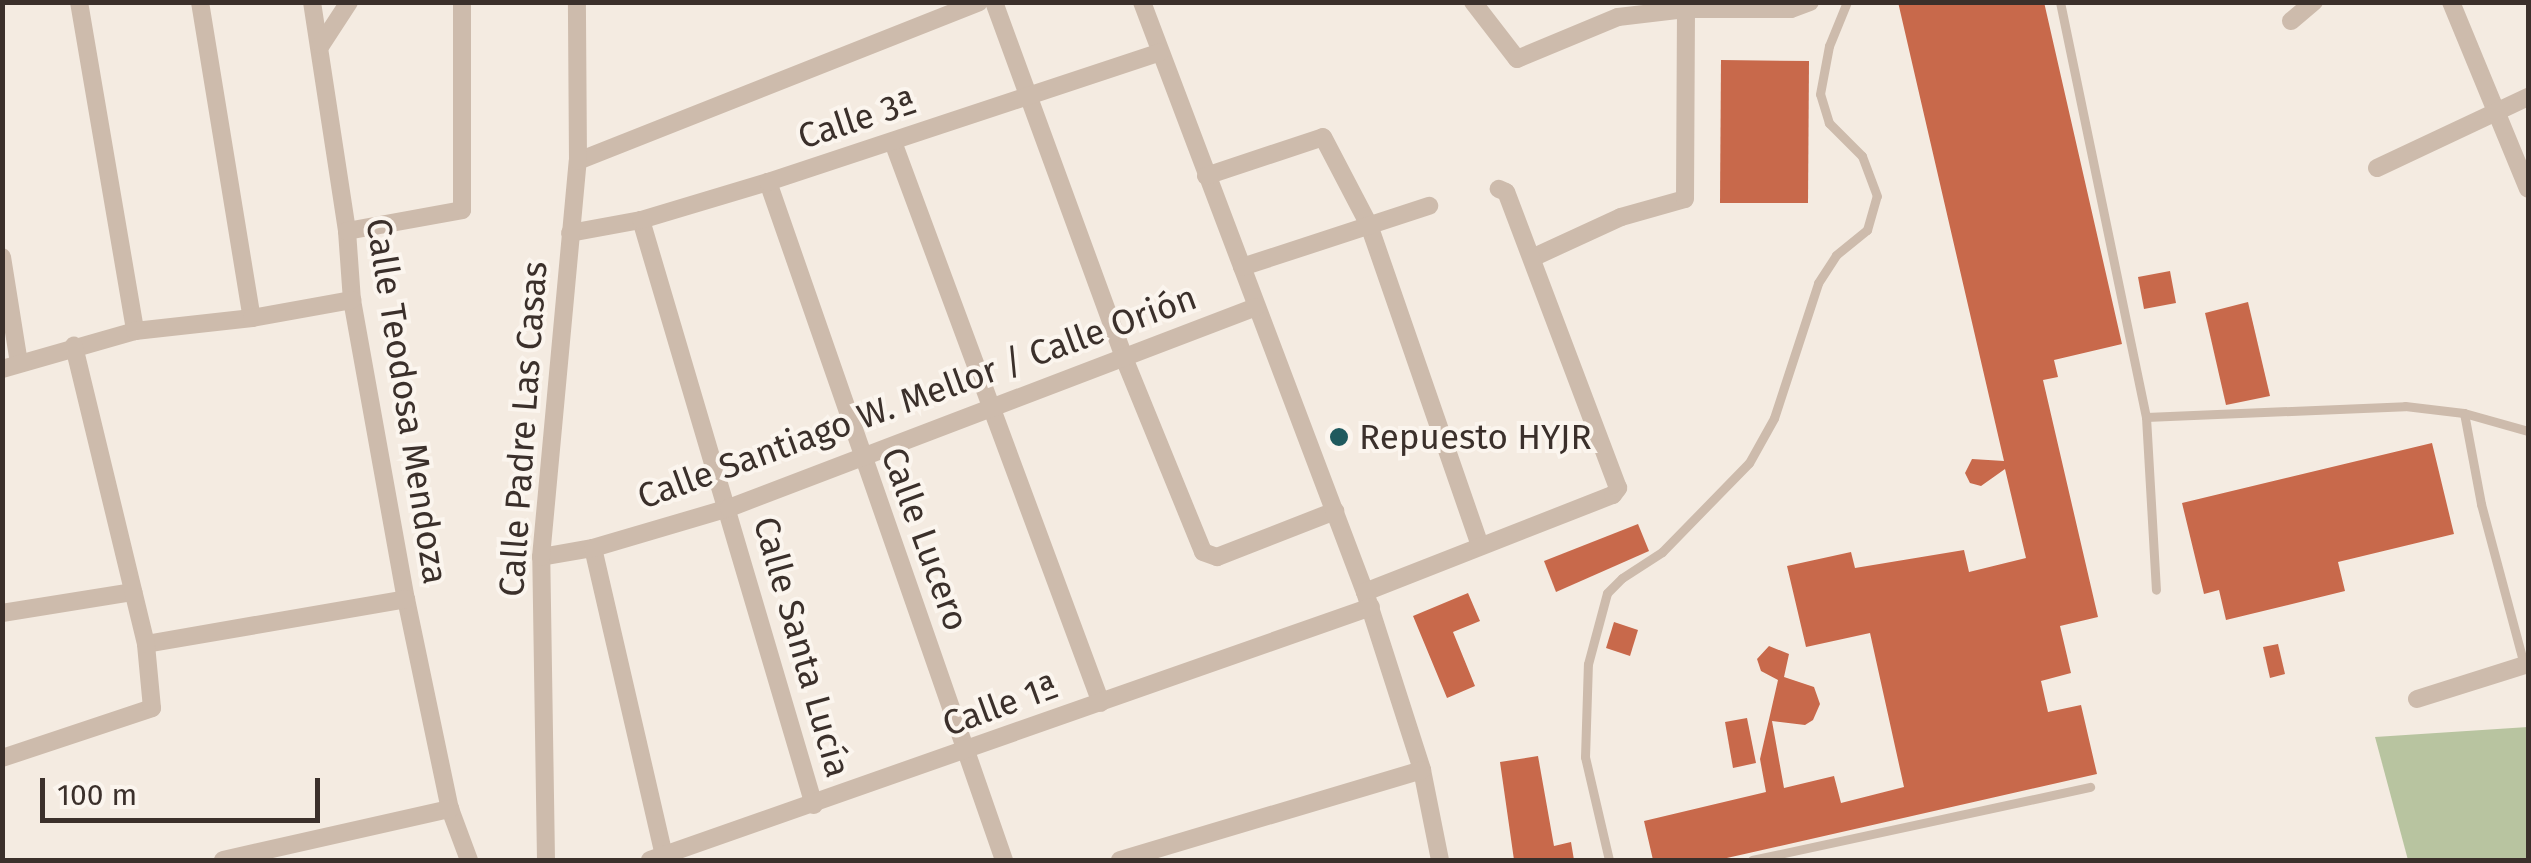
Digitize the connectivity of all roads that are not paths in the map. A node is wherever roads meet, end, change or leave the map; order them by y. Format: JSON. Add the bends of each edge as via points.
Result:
{"nodes":[{"id":1,"x":79,"y":2,"type":"edge"},
{"id":2,"x":200,"y":2,"type":"edge"},
{"id":3,"x":312,"y":2,"type":"edge"},
{"id":4,"x":350,"y":2,"type":"edge"},
{"id":5,"x":462,"y":2,"type":"edge"},
{"id":6,"x":577,"y":2,"type":"edge"},
{"id":7,"x":979,"y":2,"type":"edge"},
{"id":8,"x":994,"y":2,"type":"edge"},
{"id":9,"x":1142,"y":2,"type":"edge"},
{"id":10,"x":1473,"y":2,"type":"edge"},
{"id":11,"x":1810,"y":2,"type":"edge"},
{"id":12,"x":1847,"y":2,"type":"edge"},
{"id":13,"x":2060,"y":2,"type":"edge"},
{"id":14,"x":2314,"y":2,"type":"edge"},
{"id":15,"x":2451,"y":2,"type":"edge"},
{"id":16,"x":1650,"y":7,"type":"edge"},
{"id":17,"x":1686,"y":8,"type":"junction"},
{"id":18,"x":2291,"y":21,"type":"dead end"},
{"id":19,"x":322,"y":45,"type":"junction"},
{"id":20,"x":1160,"y":52,"type":"junction"},
{"id":21,"x":1026,"y":97,"type":"junction"},
{"id":22,"x":2528,"y":97,"type":"edge"},
{"id":23,"x":2497,"y":112,"type":"junction"},
{"id":24,"x":893,"y":142,"type":"junction"},
{"id":25,"x":578,"y":160,"type":"junction"},
{"id":26,"x":2376,"y":168,"type":"dead end"},
{"id":27,"x":1206,"y":176,"type":"junction"},
{"id":28,"x":768,"y":182,"type":"junction"},
{"id":29,"x":1498,"y":188,"type":"dead end"},
{"id":30,"x":2528,"y":189,"type":"edge"},
{"id":31,"x":1428,"y":206,"type":"dead end"},
{"id":32,"x":641,"y":220,"type":"junction"},
{"id":33,"x":1369,"y":225,"type":"junction"},
{"id":34,"x":347,"y":231,"type":"junction"},
{"id":35,"x":570,"y":233,"type":"junction"},
{"id":36,"x":2,"y":256,"type":"edge"},
{"id":37,"x":1532,"y":258,"type":"junction"},
{"id":38,"x":1242,"y":267,"type":"junction"},
{"id":39,"x":352,"y":300,"type":"junction"},
{"id":40,"x":1256,"y":307,"type":"junction"},
{"id":41,"x":252,"y":318,"type":"junction"},
{"id":42,"x":134,"y":331,"type":"junction"},
{"id":43,"x":74,"y":346,"type":"junction"},
{"id":44,"x":1124,"y":358,"type":"junction"},
{"id":45,"x":10,"y":366,"type":"edge"},
{"id":46,"x":989,"y":406,"type":"junction"},
{"id":47,"x":2464,"y":413,"type":"junction"},
{"id":48,"x":2146,"y":417,"type":"junction"},
{"id":49,"x":2528,"y":432,"type":"edge"},
{"id":50,"x":860,"y":456,"type":"junction"},
{"id":51,"x":729,"y":508,"type":"junction"},
{"id":52,"x":1334,"y":511,"type":"junction"},
{"id":53,"x":1480,"y":546,"type":"junction"},
{"id":54,"x":593,"y":548,"type":"junction"},
{"id":55,"x":541,"y":557,"type":"junction"},
{"id":56,"x":2156,"y":590,"type":"dead end"},
{"id":57,"x":133,"y":592,"type":"junction"},
{"id":58,"x":406,"y":599,"type":"junction"},
{"id":59,"x":1368,"y":599,"type":"junction"},
{"id":60,"x":2,"y":613,"type":"edge"},
{"id":61,"x":146,"y":644,"type":"junction"},
{"id":62,"x":2526,"y":664,"type":"edge"},
{"id":63,"x":2417,"y":700,"type":"dead end"},
{"id":64,"x":1101,"y":703,"type":"junction"},
{"id":65,"x":966,"y":752,"type":"junction"},
{"id":66,"x":3,"y":756,"type":"edge"},
{"id":67,"x":1422,"y":770,"type":"junction"},
{"id":68,"x":2090,"y":787,"type":"dead end"},
{"id":69,"x":814,"y":806,"type":"junction"},
{"id":70,"x":450,"y":809,"type":"junction"},
{"id":71,"x":657,"y":858,"type":"edge"},
{"id":72,"x":223,"y":860,"type":"edge"},
{"id":73,"x":469,"y":860,"type":"edge"},
{"id":74,"x":546,"y":860,"type":"edge"},
{"id":75,"x":1004,"y":860,"type":"edge"},
{"id":76,"x":1120,"y":860,"type":"edge"},
{"id":77,"x":1440,"y":860,"type":"edge"},
{"id":78,"x":1608,"y":860,"type":"edge"},
{"id":79,"x":1752,"y":860,"type":"edge"}],
"edges":[{"from":1,"to":42,"type":"street"},
{"from":2,"to":41,"type":"street"},
{"from":3,"to":19,"type":"street","name":"Calle Teodosa Mendoza"},
{"from":4,"to":19,"type":"street"},
{"from":5,"to":34,"type":"street","via":[[462,210]]},
{"from":6,"to":25,"type":"street","name":"Calle Padre Las Casas"},
{"from":7,"to":25,"type":"street"},
{"from":8,"to":21,"type":"street"},
{"from":9,"to":20,"type":"street"},
{"from":10,"to":16,"type":"street","via":[[1517,58]]},
{"from":11,"to":17,"type":"street","via":[[1791,9]]},
{"from":12,"to":78,"type":"lane","via":[[1820,94],[1829,123],[1862,156],[1877,196],[1867,230],[1836,255],[1818,283],[1774,418],[1748,463],[1662,552],[1607,594],[1588,664],[1585,758]]},
{"from":13,"to":48,"type":"lane"},
{"from":14,"to":18,"type":"street"},
{"from":15,"to":23,"type":"street"},
{"from":16,"to":17,"type":"street"},
{"from":17,"to":37,"type":"street","via":[[1684,199],[1621,217]]},
{"from":19,"to":34,"type":"street","name":"Calle Teodosa Mendoza"},
{"from":20,"to":21,"type":"street","name":"Calle 3ª"},
{"from":20,"to":27,"type":"street"},
{"from":21,"to":24,"type":"street","name":"Calle 3ª"},
{"from":21,"to":44,"type":"street"},
{"from":22,"to":23,"type":"street"},
{"from":23,"to":26,"type":"street"},
{"from":23,"to":30,"type":"street"},
{"from":24,"to":28,"type":"street","name":"Calle 3ª"},
{"from":24,"to":46,"type":"street"},
{"from":25,"to":35,"type":"street","name":"Calle Padre Las Casas"},
{"from":27,"to":33,"type":"street","via":[[1322,138]]},
{"from":27,"to":38,"type":"street"},
{"from":28,"to":32,"type":"street","name":"Calle 3ª"},
{"from":28,"to":50,"type":"street","name":"Calle Lucero"},
{"from":29,"to":37,"type":"street","via":[[1506,192]]},
{"from":31,"to":33,"type":"street"},
{"from":32,"to":35,"type":"street","name":"Calle 3ª"},
{"from":32,"to":51,"type":"street","name":"Calle Santa Lucía"},
{"from":33,"to":38,"type":"street"},
{"from":33,"to":53,"type":"street"},
{"from":34,"to":39,"type":"street","name":"Calle Teodosa Mendoza"},
{"from":35,"to":55,"type":"street","name":"Calle Padre Las Casas"},
{"from":36,"to":45,"type":"street"},
{"from":37,"to":53,"type":"street","name":"Calle 1ª","via":[[1618,488]]},
{"from":38,"to":40,"type":"street"},
{"from":39,"to":41,"type":"street"},
{"from":39,"to":58,"type":"street","name":"Calle Teodosa Mendoza"},
{"from":40,"to":44,"type":"street","name":"Calle Santiago W. Mellor / Calle Orión"},
{"from":40,"to":52,"type":"street"},
{"from":41,"to":42,"type":"street"},
{"from":42,"to":43,"type":"street"},
{"from":43,"to":45,"type":"street"},
{"from":43,"to":57,"type":"street"},
{"from":44,"to":46,"type":"street","name":"Calle Santiago W. Mellor / Calle Orión"},
{"from":44,"to":52,"type":"street","via":[[1203,552],[1217,557]]},
{"from":46,"to":50,"type":"street","name":"Calle Santiago W. Mellor / Calle Orión"},
{"from":46,"to":64,"type":"street"},
{"from":47,"to":48,"type":"lane","via":[[2405,406]]},
{"from":47,"to":49,"type":"lane"},
{"from":47,"to":62,"type":"lane"},
{"from":48,"to":56,"type":"lane"},
{"from":50,"to":51,"type":"street","name":"Calle Santiago W. Mellor / Calle Orión"},
{"from":50,"to":65,"type":"street","name":"Calle Lucero"},
{"from":51,"to":54,"type":"street","name":"Calle Santiago W. Mellor / Calle Orión"},
{"from":51,"to":69,"type":"street","name":"Calle Santa Lucía"},
{"from":52,"to":59,"type":"street"},
{"from":53,"to":59,"type":"street","name":"Calle 1ª"},
{"from":54,"to":55,"type":"street","name":"Calle Santiago W. Mellor / Calle Orión"},
{"from":54,"to":71,"type":"street"},
{"from":55,"to":74,"type":"street","name":"Calle Padre Las Casas"},
{"from":57,"to":60,"type":"street"},
{"from":57,"to":61,"type":"street"},
{"from":58,"to":61,"type":"street"},
{"from":58,"to":70,"type":"street","name":"Calle Teodosa Mendoza"},
{"from":59,"to":64,"type":"street","name":"Calle 1ª"},
{"from":59,"to":67,"type":"street"},
{"from":61,"to":66,"type":"street","via":[[152,708]]},
{"from":62,"to":63,"type":"street"},
{"from":64,"to":65,"type":"street","name":"Calle 1ª"},
{"from":65,"to":69,"type":"street","name":"Calle 1ª"},
{"from":65,"to":75,"type":"street","name":"Calle Lucero"},
{"from":67,"to":76,"type":"street"},
{"from":67,"to":77,"type":"street"},
{"from":68,"to":79,"type":"lane"},
{"from":69,"to":71,"type":"street","name":"Calle 1ª"},
{"from":70,"to":72,"type":"street"},
{"from":70,"to":73,"type":"street","name":"Calle Teodosa Mendoza"}]}
